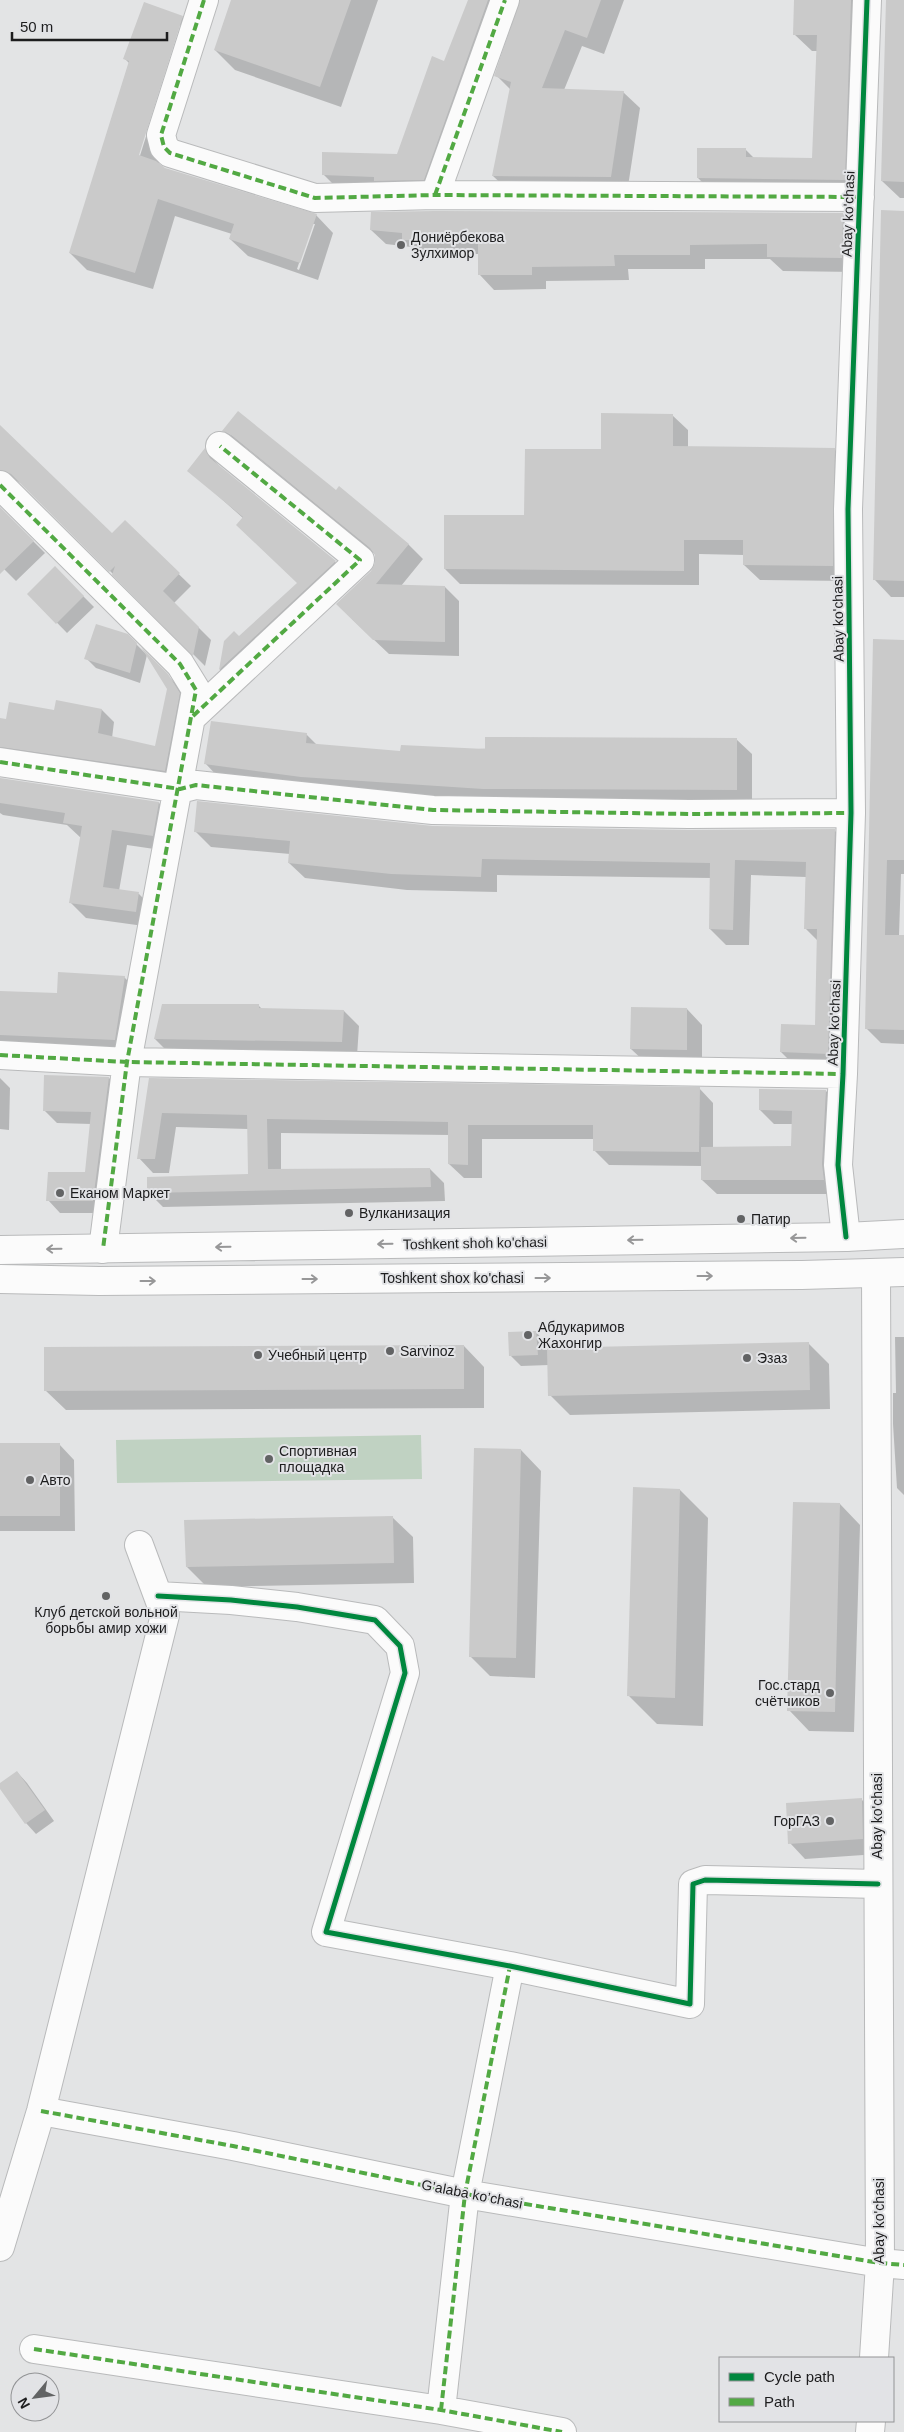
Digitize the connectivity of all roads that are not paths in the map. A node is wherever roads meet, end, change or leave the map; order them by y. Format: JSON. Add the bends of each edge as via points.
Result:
{"nodes":[{"id":1,"x":204,"y":0,"type":"edge"},
{"id":2,"x":505,"y":0,"type":"edge"},
{"id":3,"x":867,"y":0,"type":"edge"},
{"id":4,"x":436,"y":195,"type":"junction"},
{"id":5,"x":860,"y":197,"type":"junction"},
{"id":6,"x":220,"y":446,"type":"dead end"},
{"id":7,"x":0,"y":485,"type":"edge"},
{"id":8,"x":193,"y":716,"type":"junction"},
{"id":9,"x":0,"y":762,"type":"edge"},
{"id":10,"x":180,"y":788,"type":"junction"},
{"id":11,"x":852,"y":813,"type":"junction"},
{"id":12,"x":0,"y":1055,"type":"edge"},
{"id":13,"x":127,"y":1062,"type":"junction"},
{"id":14,"x":843,"y":1074,"type":"junction"},
{"id":15,"x":904,"y":1234,"type":"edge"},
{"id":16,"x":877,"y":1235,"type":"junction"},
{"id":17,"x":846,"y":1237,"type":"junction"},
{"id":18,"x":103,"y":1249,"type":"junction"},
{"id":19,"x":4,"y":1250,"type":"edge"},
{"id":20,"x":904,"y":1272,"type":"edge"},
{"id":21,"x":847,"y":1274,"type":"junction"},
{"id":22,"x":876,"y":1274,"type":"junction"},
{"id":23,"x":3,"y":1279,"type":"edge"},
{"id":24,"x":139,"y":1545,"type":"dead end"},
{"id":25,"x":158,"y":1596,"type":"junction"},
{"id":26,"x":878,"y":1884,"type":"junction"},
{"id":27,"x":510,"y":1966,"type":"junction"},
{"id":28,"x":41,"y":2111,"type":"junction"},
{"id":29,"x":465,"y":2194,"type":"junction"},
{"id":30,"x":0,"y":2247,"type":"edge"},
{"id":31,"x":892,"y":2264,"type":"edge"},
{"id":32,"x":34,"y":2349,"type":"dead end"},
{"id":33,"x":874,"y":2357,"type":"edge"},
{"id":34,"x":440,"y":2410,"type":"junction"},
{"id":35,"x":562,"y":2432,"type":"edge"}],
"edges":[{"from":1,"to":4,"type":"street","via":[[161,135],[170,153],[315,198]]},
{"from":2,"to":4,"type":"street"},
{"from":3,"to":5,"type":"street","name":"Abay ko'chasi"},
{"from":4,"to":5,"type":"street"},
{"from":5,"to":11,"type":"street","name":"Abay ko'chasi","via":[[848,509]]},
{"from":6,"to":8,"type":"street","via":[[360,560]]},
{"from":7,"to":8,"type":"street","via":[[180,664],[196,690]]},
{"from":8,"to":10,"type":"street"},
{"from":9,"to":10,"type":"street"},
{"from":10,"to":11,"type":"street","via":[[196,785],[433,810]]},
{"from":10,"to":13,"type":"street"},
{"from":11,"to":14,"type":"street","name":"Abay ko'chasi"},
{"from":12,"to":13,"type":"street"},
{"from":13,"to":14,"type":"street"},
{"from":13,"to":18,"type":"street"},
{"from":14,"to":17,"type":"street","name":"Abay ko'chasi","via":[[838,1164]]},
{"from":15,"to":16,"type":"street"},
{"from":16,"to":17,"type":"street"},
{"from":16,"to":22,"type":"street","name":"Abay ko'chasi"},
{"from":17,"to":18,"type":"street","name":"Toshkent shoh ko'chasi","one_way":true},
{"from":17,"to":21,"type":"street","name":"Abay ko'chasi"},
{"from":18,"to":19,"type":"street","one_way":true},
{"from":19,"to":23,"type":"street"},
{"from":20,"to":22,"type":"street","name":"Toshkent shox ko'chasi"},
{"from":21,"to":22,"type":"street","name":"Toshkent shox ko'chasi"},
{"from":23,"to":21,"type":"street","name":"Toshkent shox ko'chasi","one_way":true,"via":[[138,1281]]},
{"from":22,"to":26,"type":"street","name":"Abay ko'chasi"},
{"from":24,"to":25,"type":"street"},
{"from":25,"to":27,"type":"street","via":[[287,1606],[375,1620],[394,1639],[400,1646],[405,1673],[326,1932]]},
{"from":25,"to":28,"type":"street","via":[[165,1615]]},
{"from":26,"to":27,"type":"street","via":[[705,1880],[693,1884],[690,2004]]},
{"from":26,"to":31,"type":"street","name":"Abay ko'chasi"},
{"from":27,"to":29,"type":"street"},
{"from":28,"to":29,"type":"street","name":"G’alaba ko’chasi","via":[[233,2146]]},
{"from":28,"to":30,"type":"street"},
{"from":29,"to":31,"type":"street","name":"G’alaba ko’chasi"},
{"from":29,"to":34,"type":"street"},
{"from":31,"to":33,"type":"street","name":"Abay ko'chasi"},
{"from":32,"to":34,"type":"street"},
{"from":34,"to":35,"type":"street"}]}
